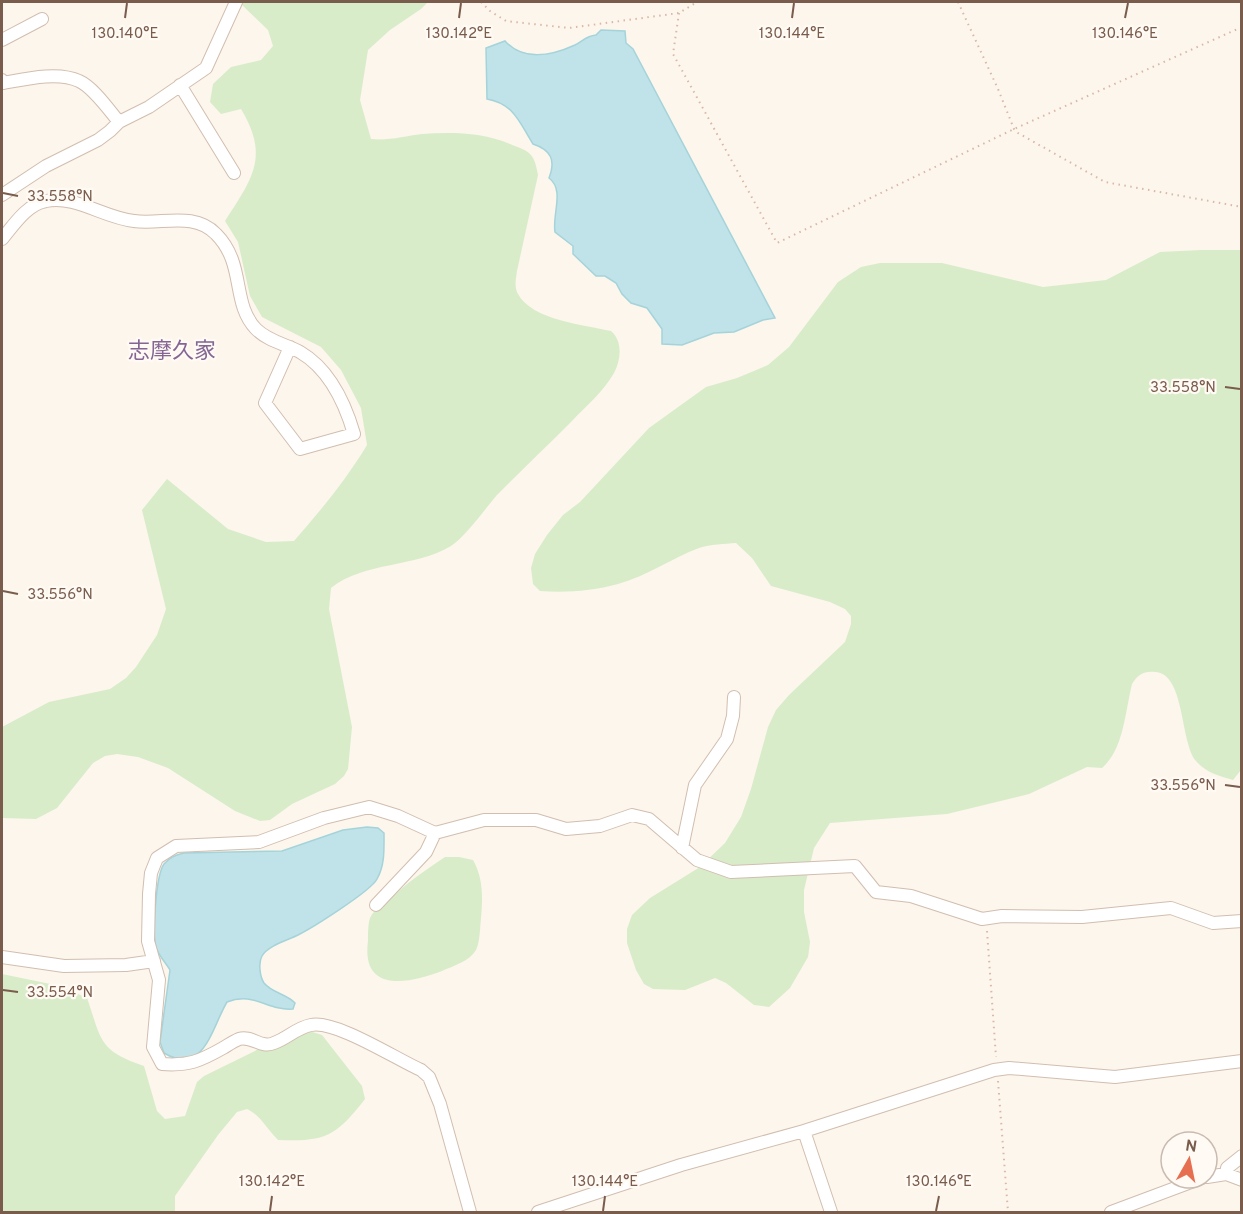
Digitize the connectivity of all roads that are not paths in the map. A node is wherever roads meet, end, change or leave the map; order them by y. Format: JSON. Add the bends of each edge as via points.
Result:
{"nodes":[{"id":1,"x":236,"y":2,"type":"edge"},
{"id":2,"x":42,"y":19,"type":"dead end"},
{"id":3,"x":2,"y":40,"type":"edge"},
{"id":4,"x":2,"y":80,"type":"edge"},
{"id":5,"x":180,"y":85,"type":"junction"},
{"id":6,"x":120,"y":122,"type":"junction"},
{"id":7,"x":234,"y":173,"type":"dead end"},
{"id":8,"x":2,"y":195,"type":"edge"},
{"id":9,"x":2,"y":239,"type":"edge"},
{"id":10,"x":290,"y":347,"type":"junction"},
{"id":11,"x":734,"y":697,"type":"dead end"},
{"id":12,"x":435,"y":833,"type":"junction"},
{"id":13,"x":682,"y":848,"type":"junction"},
{"id":14,"x":376,"y":905,"type":"dead end"},
{"id":15,"x":1242,"y":921,"type":"edge"},
{"id":16,"x":2,"y":957,"type":"edge"},
{"id":17,"x":154,"y":961,"type":"junction"},
{"id":18,"x":1242,"y":1061,"type":"edge"},
{"id":19,"x":804,"y":1131,"type":"junction"},
{"id":20,"x":1242,"y":1156,"type":"edge"},
{"id":21,"x":1226,"y":1174,"type":"junction"},
{"id":22,"x":1219,"y":1175,"type":"edge"},
{"id":23,"x":1242,"y":1180,"type":"edge"},
{"id":24,"x":1174,"y":1190,"type":"edge"},
{"id":25,"x":1126,"y":1210,"type":"edge"},
{"id":26,"x":470,"y":1212,"type":"edge"},
{"id":27,"x":538,"y":1212,"type":"edge"},
{"id":28,"x":831,"y":1212,"type":"edge"},
{"id":29,"x":1111,"y":1212,"type":"edge"}],
"edges":[{"from":1,"to":5,"type":"street","via":[[206,68]]},
{"from":2,"to":3,"type":"street"},
{"from":4,"to":6,"type":"street","via":[[3,83],[37,77],[80,81]]},
{"from":5,"to":6,"type":"street"},
{"from":5,"to":7,"type":"street"},
{"from":6,"to":8,"type":"street","via":[[98,140],[46,166]]},
{"from":9,"to":10,"type":"street","via":[[30,209],[47,200],[71,201],[134,221],[182,220],[205,225],[216,233],[234,260],[248,318],[269,339]]},
{"from":10,"to":10,"type":"street","via":[[312,361],[331,382],[354,434],[300,449],[265,403]]},
{"from":11,"to":13,"type":"street","via":[[727,739],[695,785]]},
{"from":12,"to":13,"type":"street","via":[[484,820],[536,820],[566,829],[600,826],[632,814],[649,819]]},
{"from":12,"to":14,"type":"street","via":[[426,852]]},
{"from":12,"to":17,"type":"street","via":[[369,807],[324,818],[259,842],[176,846],[157,858],[151,873],[148,941]]},
{"from":13,"to":15,"type":"street","via":[[697,860],[731,872],[855,866],[876,892],[911,896],[982,919],[1082,917],[1171,908],[1213,923]]},
{"from":16,"to":17,"type":"street","via":[[64,966]]},
{"from":17,"to":26,"type":"street","via":[[159,980],[153,1047],[162,1064],[198,1062],[247,1038],[264,1046],[314,1024],[359,1038],[421,1070],[437,1095]]},
{"from":18,"to":19,"type":"street","via":[[1115,1077],[994,1070]]},
{"from":19,"to":27,"type":"street","via":[[681,1165]]},
{"from":19,"to":28,"type":"street"},
{"from":20,"to":21,"type":"street","via":[[1227,1168]]},
{"from":21,"to":22,"type":"street"},
{"from":21,"to":23,"type":"street"},
{"from":24,"to":25,"type":"street"},
{"from":25,"to":29,"type":"street"}]}
